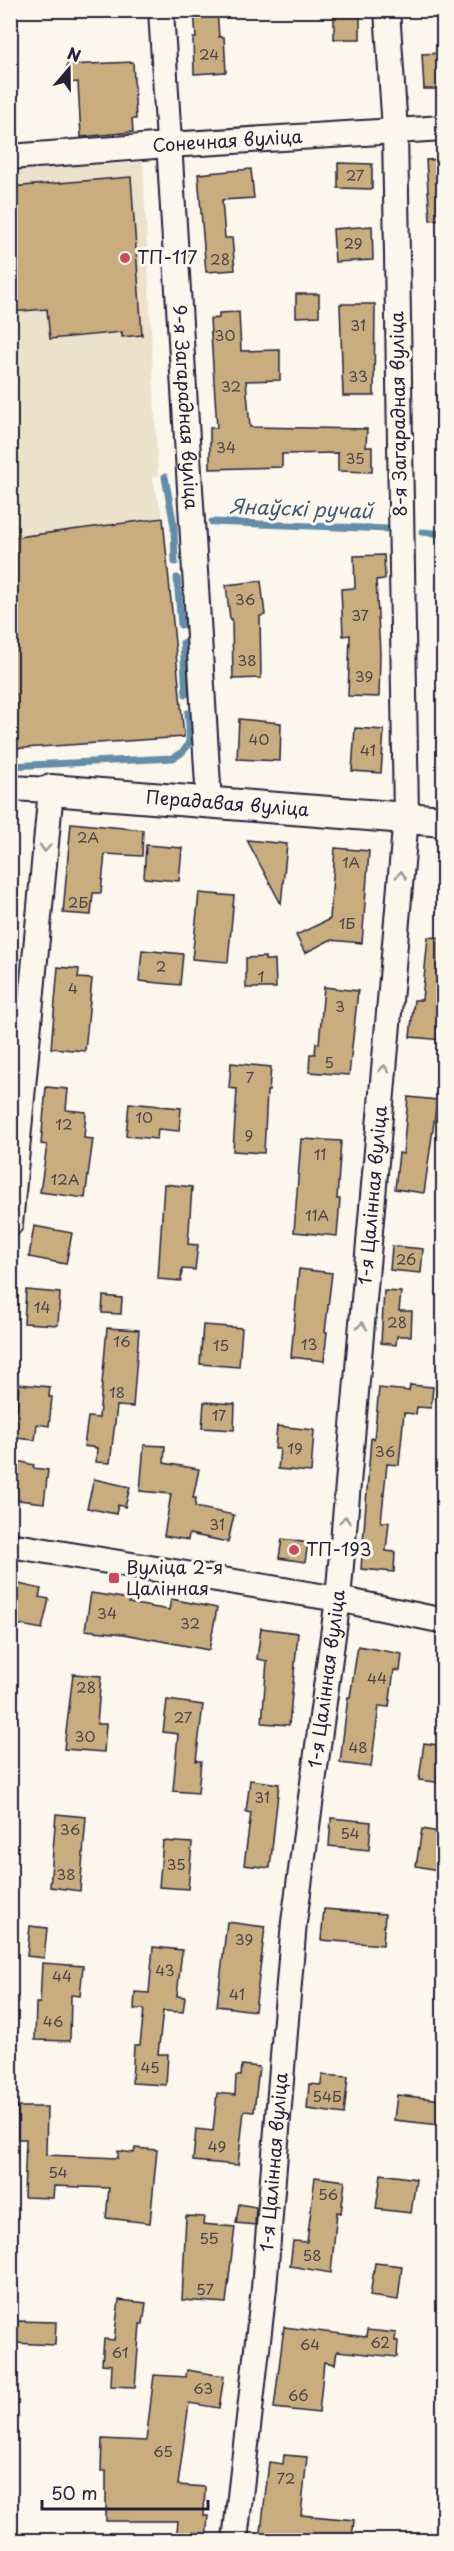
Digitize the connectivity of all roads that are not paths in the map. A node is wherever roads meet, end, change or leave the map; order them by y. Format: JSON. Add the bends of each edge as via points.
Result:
{"nodes":[{"id":1,"x":161,"y":10,"type":"edge"},
{"id":2,"x":387,"y":10,"type":"edge"},
{"id":3,"x":444,"y":128,"type":"edge"},
{"id":4,"x":395,"y":130,"type":"junction"},
{"id":5,"x":168,"y":145,"type":"junction"},
{"id":6,"x":10,"y":157,"type":"edge"},
{"id":7,"x":10,"y":788,"type":"edge"},
{"id":8,"x":51,"y":790,"type":"junction"},
{"id":9,"x":209,"y":802,"type":"junction"},
{"id":10,"x":406,"y":818,"type":"junction"},
{"id":11,"x":444,"y":821,"type":"edge"},
{"id":12,"x":10,"y":1224,"type":"edge"},
{"id":13,"x":10,"y":1545,"type":"edge"},
{"id":14,"x":338,"y":1599,"type":"junction"},
{"id":15,"x":444,"y":1621,"type":"edge"},
{"id":16,"x":235,"y":2541,"type":"edge"}],
"edges":[{"from":1,"to":5,"type":"street","name":"9-я Загарадная вуліца"},
{"from":2,"to":4,"type":"street","name":"8-я Загарадная вуліца"},
{"from":3,"to":4,"type":"street","name":"Сонечная вуліца"},
{"from":4,"to":5,"type":"street","name":"Сонечная вуліца"},
{"from":4,"to":10,"type":"street","name":"8-я Загарадная вуліца"},
{"from":5,"to":6,"type":"street","name":"Сонечная вуліца"},
{"from":5,"to":9,"type":"street","name":"9-я Загарадная вуліца"},
{"from":7,"to":8,"type":"street","name":"Перадавая вуліца"},
{"from":8,"to":9,"type":"street","name":"Перадавая вуліца"},
{"from":8,"to":12,"type":"street","one_way":true},
{"from":9,"to":10,"type":"street","name":"Перадавая вуліца"},
{"from":10,"to":11,"type":"street","name":"Перадавая вуліца"},
{"from":14,"to":10,"type":"street","name":"1-я Цалінная вуліца","one_way":true},
{"from":13,"to":14,"type":"street"},
{"from":14,"to":15,"type":"street"},
{"from":14,"to":16,"type":"street","name":"1-я Цалінная вуліца","via":[[294,1922],[265,2277]]}]}
